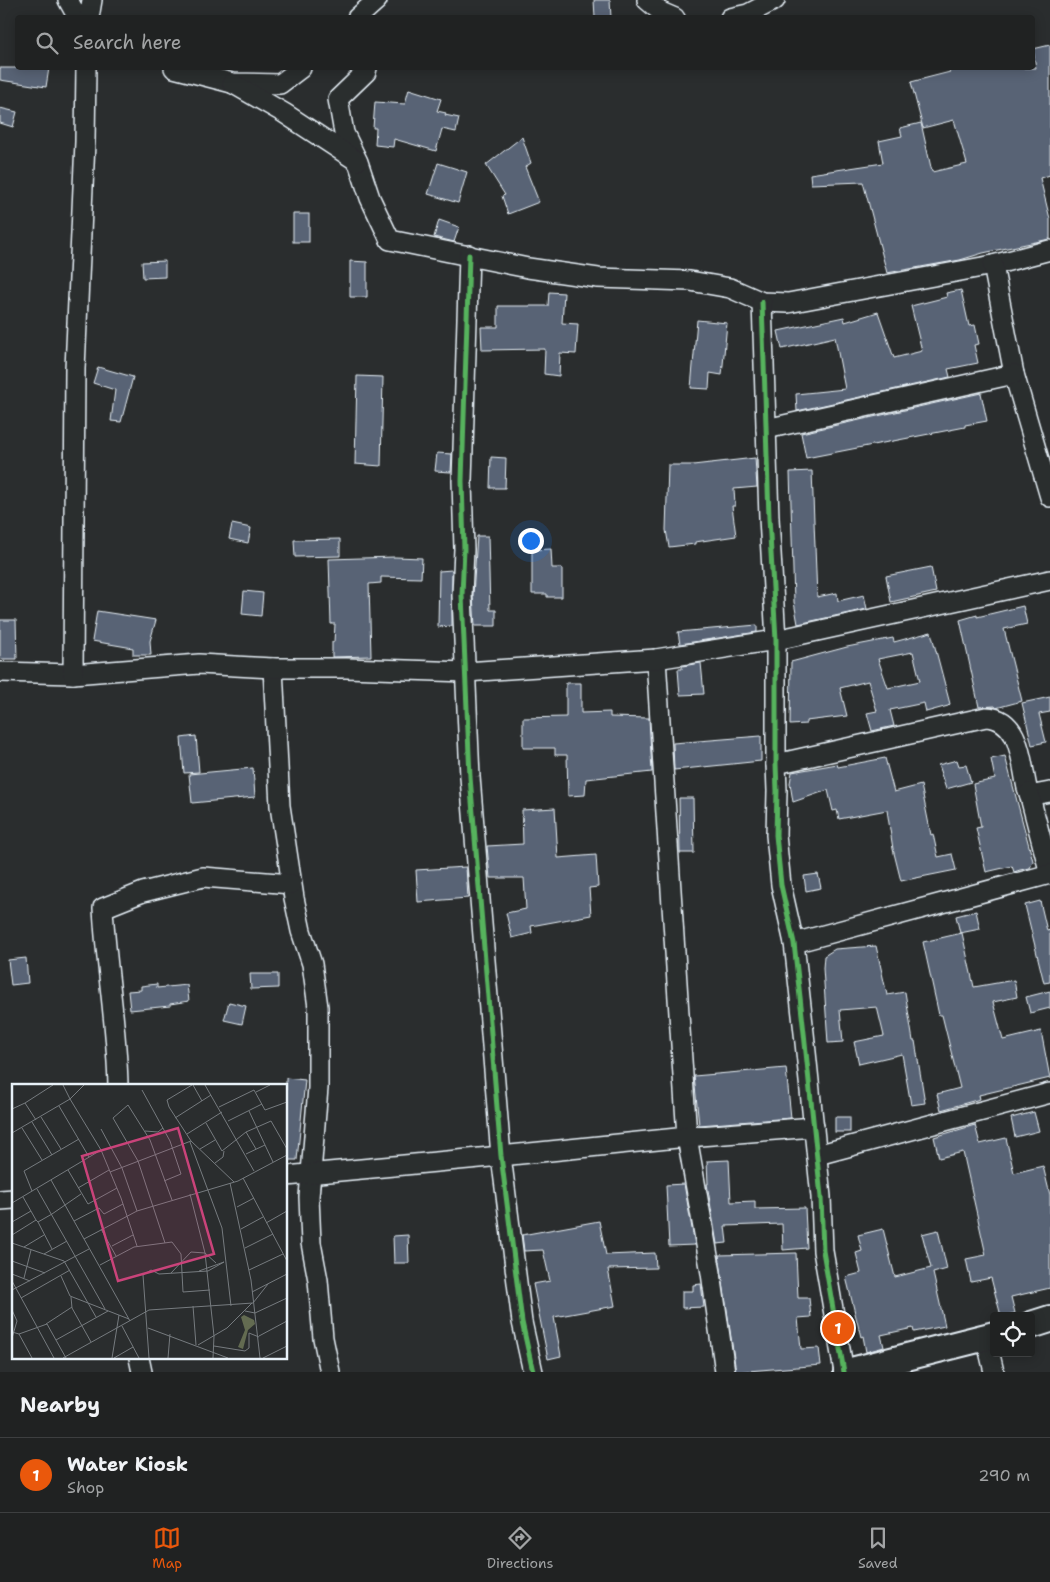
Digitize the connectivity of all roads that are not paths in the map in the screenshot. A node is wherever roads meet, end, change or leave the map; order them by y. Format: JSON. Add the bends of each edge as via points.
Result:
{"nodes":[{"id":1,"x":68,"y":0,"type":"edge"},
{"id":2,"x":92,"y":0,"type":"edge"},
{"id":3,"x":378,"y":0,"type":"edge"},
{"id":4,"x":648,"y":0,"type":"edge"},
{"id":5,"x":775,"y":0,"type":"edge"},
{"id":6,"x":76,"y":15,"type":"edge"},
{"id":7,"x":90,"y":15,"type":"edge"},
{"id":8,"x":360,"y":15,"type":"edge"},
{"id":9,"x":376,"y":15,"type":"edge"},
{"id":10,"x":668,"y":15,"type":"edge"},
{"id":11,"x":744,"y":15,"type":"edge"},
{"id":12,"x":86,"y":70,"type":"edge"},
{"id":13,"x":182,"y":70,"type":"edge"},
{"id":14,"x":298,"y":70,"type":"edge"},
{"id":15,"x":366,"y":70,"type":"edge"},
{"id":16,"x":232,"y":83,"type":"junction"},
{"id":17,"x":358,"y":162,"type":"junction"},
{"id":18,"x":1050,"y":250,"type":"edge"},
{"id":19,"x":469,"y":255,"type":"junction"},
{"id":20,"x":993,"y":265,"type":"junction"},
{"id":21,"x":762,"y":302,"type":"junction"},
{"id":22,"x":1014,"y":374,"type":"junction"},
{"id":23,"x":766,"y":429,"type":"junction"},
{"id":24,"x":1050,"y":497,"type":"edge"},
{"id":25,"x":1050,"y":580,"type":"edge"},
{"id":26,"x":776,"y":640,"type":"junction"},
{"id":27,"x":656,"y":659,"type":"junction"},
{"id":28,"x":273,"y":668,"type":"junction"},
{"id":29,"x":0,"y":672,"type":"edge"},
{"id":30,"x":466,"y":672,"type":"junction"},
{"id":31,"x":73,"y":674,"type":"junction"},
{"id":32,"x":776,"y":764,"type":"junction"},
{"id":33,"x":1050,"y":792,"type":"edge"},
{"id":34,"x":1029,"y":793,"type":"junction"},
{"id":35,"x":1050,"y":874,"type":"edge"},
{"id":36,"x":291,"y":884,"type":"junction"},
{"id":37,"x":794,"y":943,"type":"junction"},
{"id":38,"x":118,"y":1084,"type":"edge"},
{"id":39,"x":1050,"y":1093,"type":"edge"},
{"id":40,"x":814,"y":1127,"type":"junction"},
{"id":41,"x":687,"y":1137,"type":"junction"},
{"id":42,"x":817,"y":1155,"type":"junction"},
{"id":43,"x":501,"y":1156,"type":"junction"},
{"id":44,"x":312,"y":1174,"type":"junction"},
{"id":45,"x":288,"y":1176,"type":"edge"},
{"id":46,"x":1050,"y":1319,"type":"edge"},
{"id":47,"x":1035,"y":1324,"type":"edge"},
{"id":48,"x":990,"y":1336,"type":"edge"},
{"id":49,"x":992,"y":1357,"type":"edge"},
{"id":50,"x":330,"y":1372,"type":"edge"},
{"id":51,"x":533,"y":1372,"type":"edge"},
{"id":52,"x":725,"y":1372,"type":"edge"},
{"id":53,"x":845,"y":1372,"type":"edge"},
{"id":54,"x":994,"y":1372,"type":"edge"}],
"edges":[{"from":1,"to":6,"type":"street"},
{"from":2,"to":7,"type":"street"},
{"from":3,"to":8,"type":"street"},
{"from":3,"to":9,"type":"street"},
{"from":4,"to":10,"type":"street"},
{"from":5,"to":11,"type":"street"},
{"from":12,"to":31,"type":"street","via":[[75,369]]},
{"from":13,"to":16,"type":"street"},
{"from":14,"to":16,"type":"street","via":[[280,84]]},
{"from":15,"to":17,"type":"street","via":[[338,99],[344,133]]},
{"from":16,"to":17,"type":"street"},
{"from":17,"to":19,"type":"street","via":[[370,198],[390,240]]},
{"from":18,"to":20,"type":"street"},
{"from":19,"to":21,"type":"street","via":[[598,278],[690,281],[730,288]]},
{"from":19,"to":30,"type":"street","via":[[462,482]]},
{"from":20,"to":21,"type":"street","via":[[788,303]]},
{"from":20,"to":22,"type":"street"},
{"from":21,"to":23,"type":"street"},
{"from":22,"to":23,"type":"street"},
{"from":22,"to":24,"type":"street"},
{"from":23,"to":26,"type":"street"},
{"from":25,"to":26,"type":"street"},
{"from":26,"to":27,"type":"street"},
{"from":26,"to":32,"type":"street"},
{"from":27,"to":30,"type":"street"},
{"from":27,"to":41,"type":"street"},
{"from":28,"to":30,"type":"street"},
{"from":28,"to":31,"type":"street","via":[[199,664]]},
{"from":28,"to":36,"type":"street","via":[[280,806]]},
{"from":29,"to":31,"type":"street"},
{"from":30,"to":43,"type":"street","via":[[470,777]]},
{"from":32,"to":34,"type":"street","via":[[994,717],[1004,721],[1015,736]]},
{"from":32,"to":37,"type":"street","via":[[776,835],[781,885]]},
{"from":33,"to":34,"type":"street"},
{"from":34,"to":35,"type":"street"},
{"from":35,"to":37,"type":"street"},
{"from":36,"to":38,"type":"street","via":[[203,877],[143,892],[103,908]]},
{"from":36,"to":44,"type":"street","via":[[312,964],[318,1007],[318,1088]]},
{"from":37,"to":40,"type":"street"},
{"from":39,"to":42,"type":"street"},
{"from":40,"to":41,"type":"street"},
{"from":40,"to":42,"type":"street"},
{"from":41,"to":43,"type":"street"},
{"from":41,"to":52,"type":"street"},
{"from":42,"to":53,"type":"street","via":[[823,1251]]},
{"from":43,"to":44,"type":"street"},
{"from":43,"to":51,"type":"street","via":[[522,1322]]},
{"from":44,"to":45,"type":"street"},
{"from":44,"to":50,"type":"street","via":[[309,1198],[311,1243]]},
{"from":46,"to":47,"type":"main road"},
{"from":48,"to":53,"type":"main road"},
{"from":49,"to":54,"type":"street"}]}
